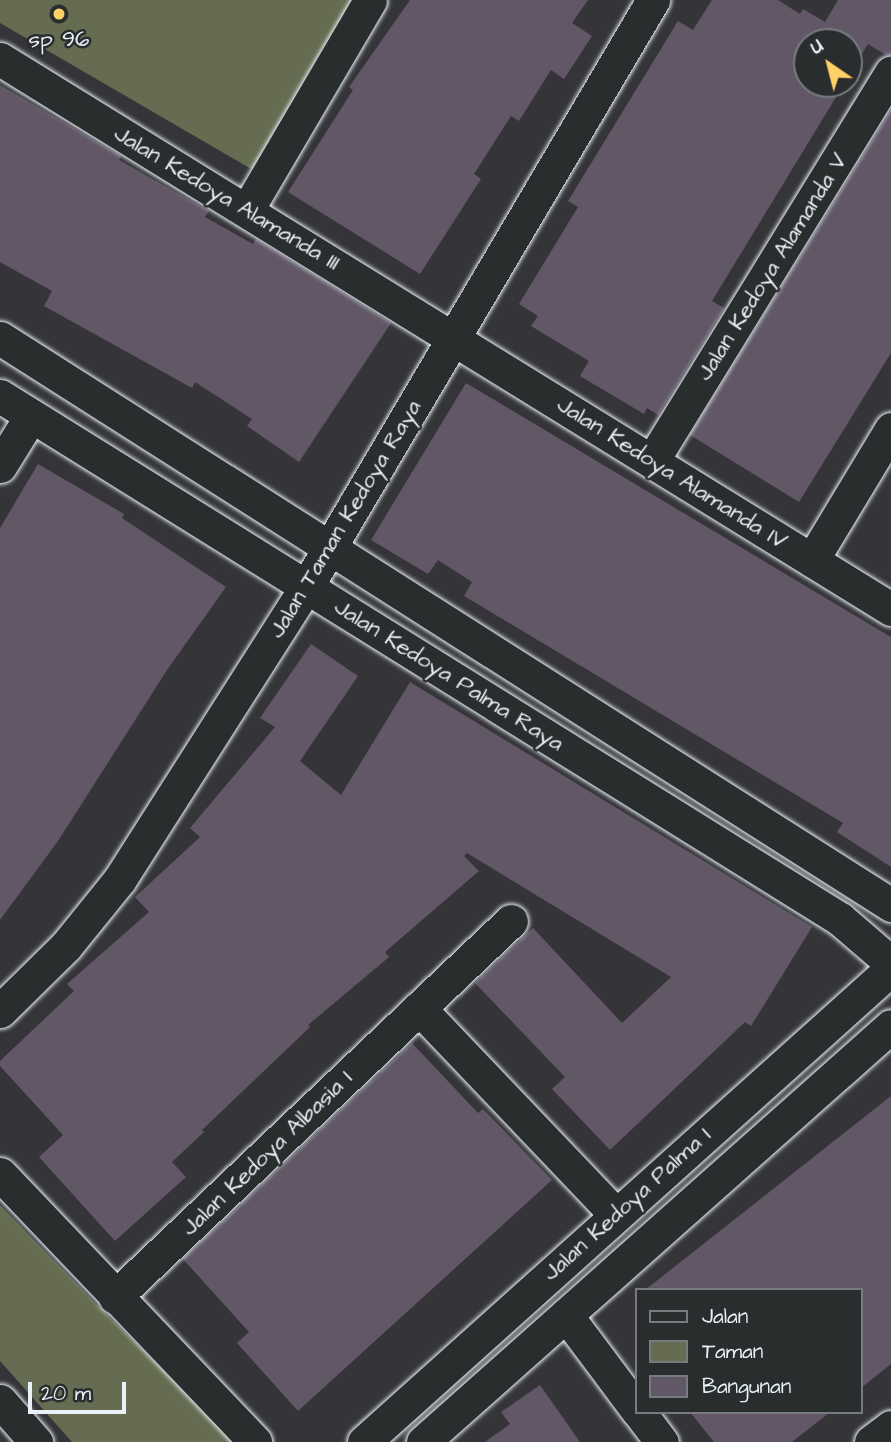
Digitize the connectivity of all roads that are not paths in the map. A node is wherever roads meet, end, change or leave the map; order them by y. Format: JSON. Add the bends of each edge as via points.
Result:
{"nodes":[{"id":1,"x":370,"y":0,"type":"edge"},
{"id":2,"x":653,"y":0,"type":"edge"},
{"id":3,"x":0,"y":59,"type":"edge"},
{"id":4,"x":891,"y":73,"type":"edge"},
{"id":5,"x":247,"y":210,"type":"junction"},
{"id":6,"x":453,"y":336,"type":"junction"},
{"id":7,"x":0,"y":338,"type":"edge"},
{"id":8,"x":0,"y":396,"type":"edge"},
{"id":9,"x":31,"y":415,"type":"junction"},
{"id":10,"x":891,"y":429,"type":"edge"},
{"id":11,"x":652,"y":461,"type":"junction"},
{"id":12,"x":0,"y":466,"type":"edge"},
{"id":13,"x":328,"y":549,"type":"junction"},
{"id":14,"x":812,"y":560,"type":"junction"},
{"id":15,"x":307,"y":586,"type":"junction"},
{"id":16,"x":891,"y":609,"type":"edge"},
{"id":17,"x":891,"y":905,"type":"edge"},
{"id":18,"x":511,"y":921,"type":"dead end"},
{"id":19,"x":891,"y":964,"type":"edge"},
{"id":20,"x":891,"y":969,"type":"edge"},
{"id":21,"x":419,"y":1008,"type":"junction"},
{"id":22,"x":0,"y":1011,"type":"edge"},
{"id":23,"x":891,"y":1026,"type":"edge"},
{"id":24,"x":0,"y":1174,"type":"edge"},
{"id":25,"x":615,"y":1214,"type":"junction"},
{"id":26,"x":115,"y":1297,"type":"junction"},
{"id":27,"x":566,"y":1315,"type":"junction"},
{"id":28,"x":0,"y":1401,"type":"edge"},
{"id":29,"x":636,"y":1408,"type":"edge"},
{"id":30,"x":640,"y":1414,"type":"edge"},
{"id":31,"x":891,"y":1427,"type":"edge"},
{"id":32,"x":36,"y":1442,"type":"edge"},
{"id":33,"x":255,"y":1442,"type":"edge"},
{"id":34,"x":364,"y":1442,"type":"edge"},
{"id":35,"x":423,"y":1442,"type":"edge"},
{"id":36,"x":662,"y":1442,"type":"edge"},
{"id":37,"x":871,"y":1442,"type":"edge"}],
"edges":[{"from":1,"to":5,"type":"street"},
{"from":2,"to":6,"type":"street","name":"Jalan Taman Kedoya Raya"},
{"from":3,"to":5,"type":"street","name":"Jalan Kedoya Alamanda III"},
{"from":4,"to":11,"type":"street","name":"Jalan Kedoya Alamanda V"},
{"from":5,"to":6,"type":"street","name":"Jalan Kedoya Alamanda III"},
{"from":6,"to":11,"type":"street","name":"Jalan Kedoya Alamanda IV"},
{"from":6,"to":13,"type":"street","name":"Jalan Taman Kedoya Raya"},
{"from":7,"to":13,"type":"street","name":"Jalan Kedoya Palma Raya"},
{"from":8,"to":9,"type":"street","name":"Jalan Kedoya Palma Raya"},
{"from":9,"to":12,"type":"street"},
{"from":9,"to":15,"type":"street","name":"Jalan Kedoya Palma Raya"},
{"from":10,"to":14,"type":"street"},
{"from":11,"to":14,"type":"street","name":"Jalan Kedoya Alamanda IV"},
{"from":13,"to":15,"type":"street","name":"Jalan Taman Kedoya Raya"},
{"from":13,"to":17,"type":"street","name":"Jalan Kedoya Palma Raya"},
{"from":14,"to":16,"type":"street","name":"Jalan Kedoya Alamanda IV"},
{"from":15,"to":19,"type":"street","name":"Jalan Kedoya Palma Raya","via":[[840,919]]},
{"from":15,"to":22,"type":"street","name":"Jalan Taman Kedoya Raya","via":[[120,879],[66,946]]},
{"from":18,"to":21,"type":"street","name":"Jalan Kedoya Albasia I"},
{"from":20,"to":25,"type":"street","name":"Jalan Kedoya Palma I"},
{"from":21,"to":25,"type":"street"},
{"from":21,"to":26,"type":"street","name":"Jalan Kedoya Albasia I"},
{"from":23,"to":27,"type":"street","name":"Jalan Kedoya Palma I"},
{"from":24,"to":26,"type":"street"},
{"from":25,"to":34,"type":"street","name":"Jalan Kedoya Palma I"},
{"from":26,"to":33,"type":"street"},
{"from":27,"to":29,"type":"street"},
{"from":27,"to":35,"type":"street","name":"Jalan Kedoya Palma I"},
{"from":28,"to":32,"type":"street"},
{"from":30,"to":36,"type":"street"},
{"from":31,"to":37,"type":"street"}]}
